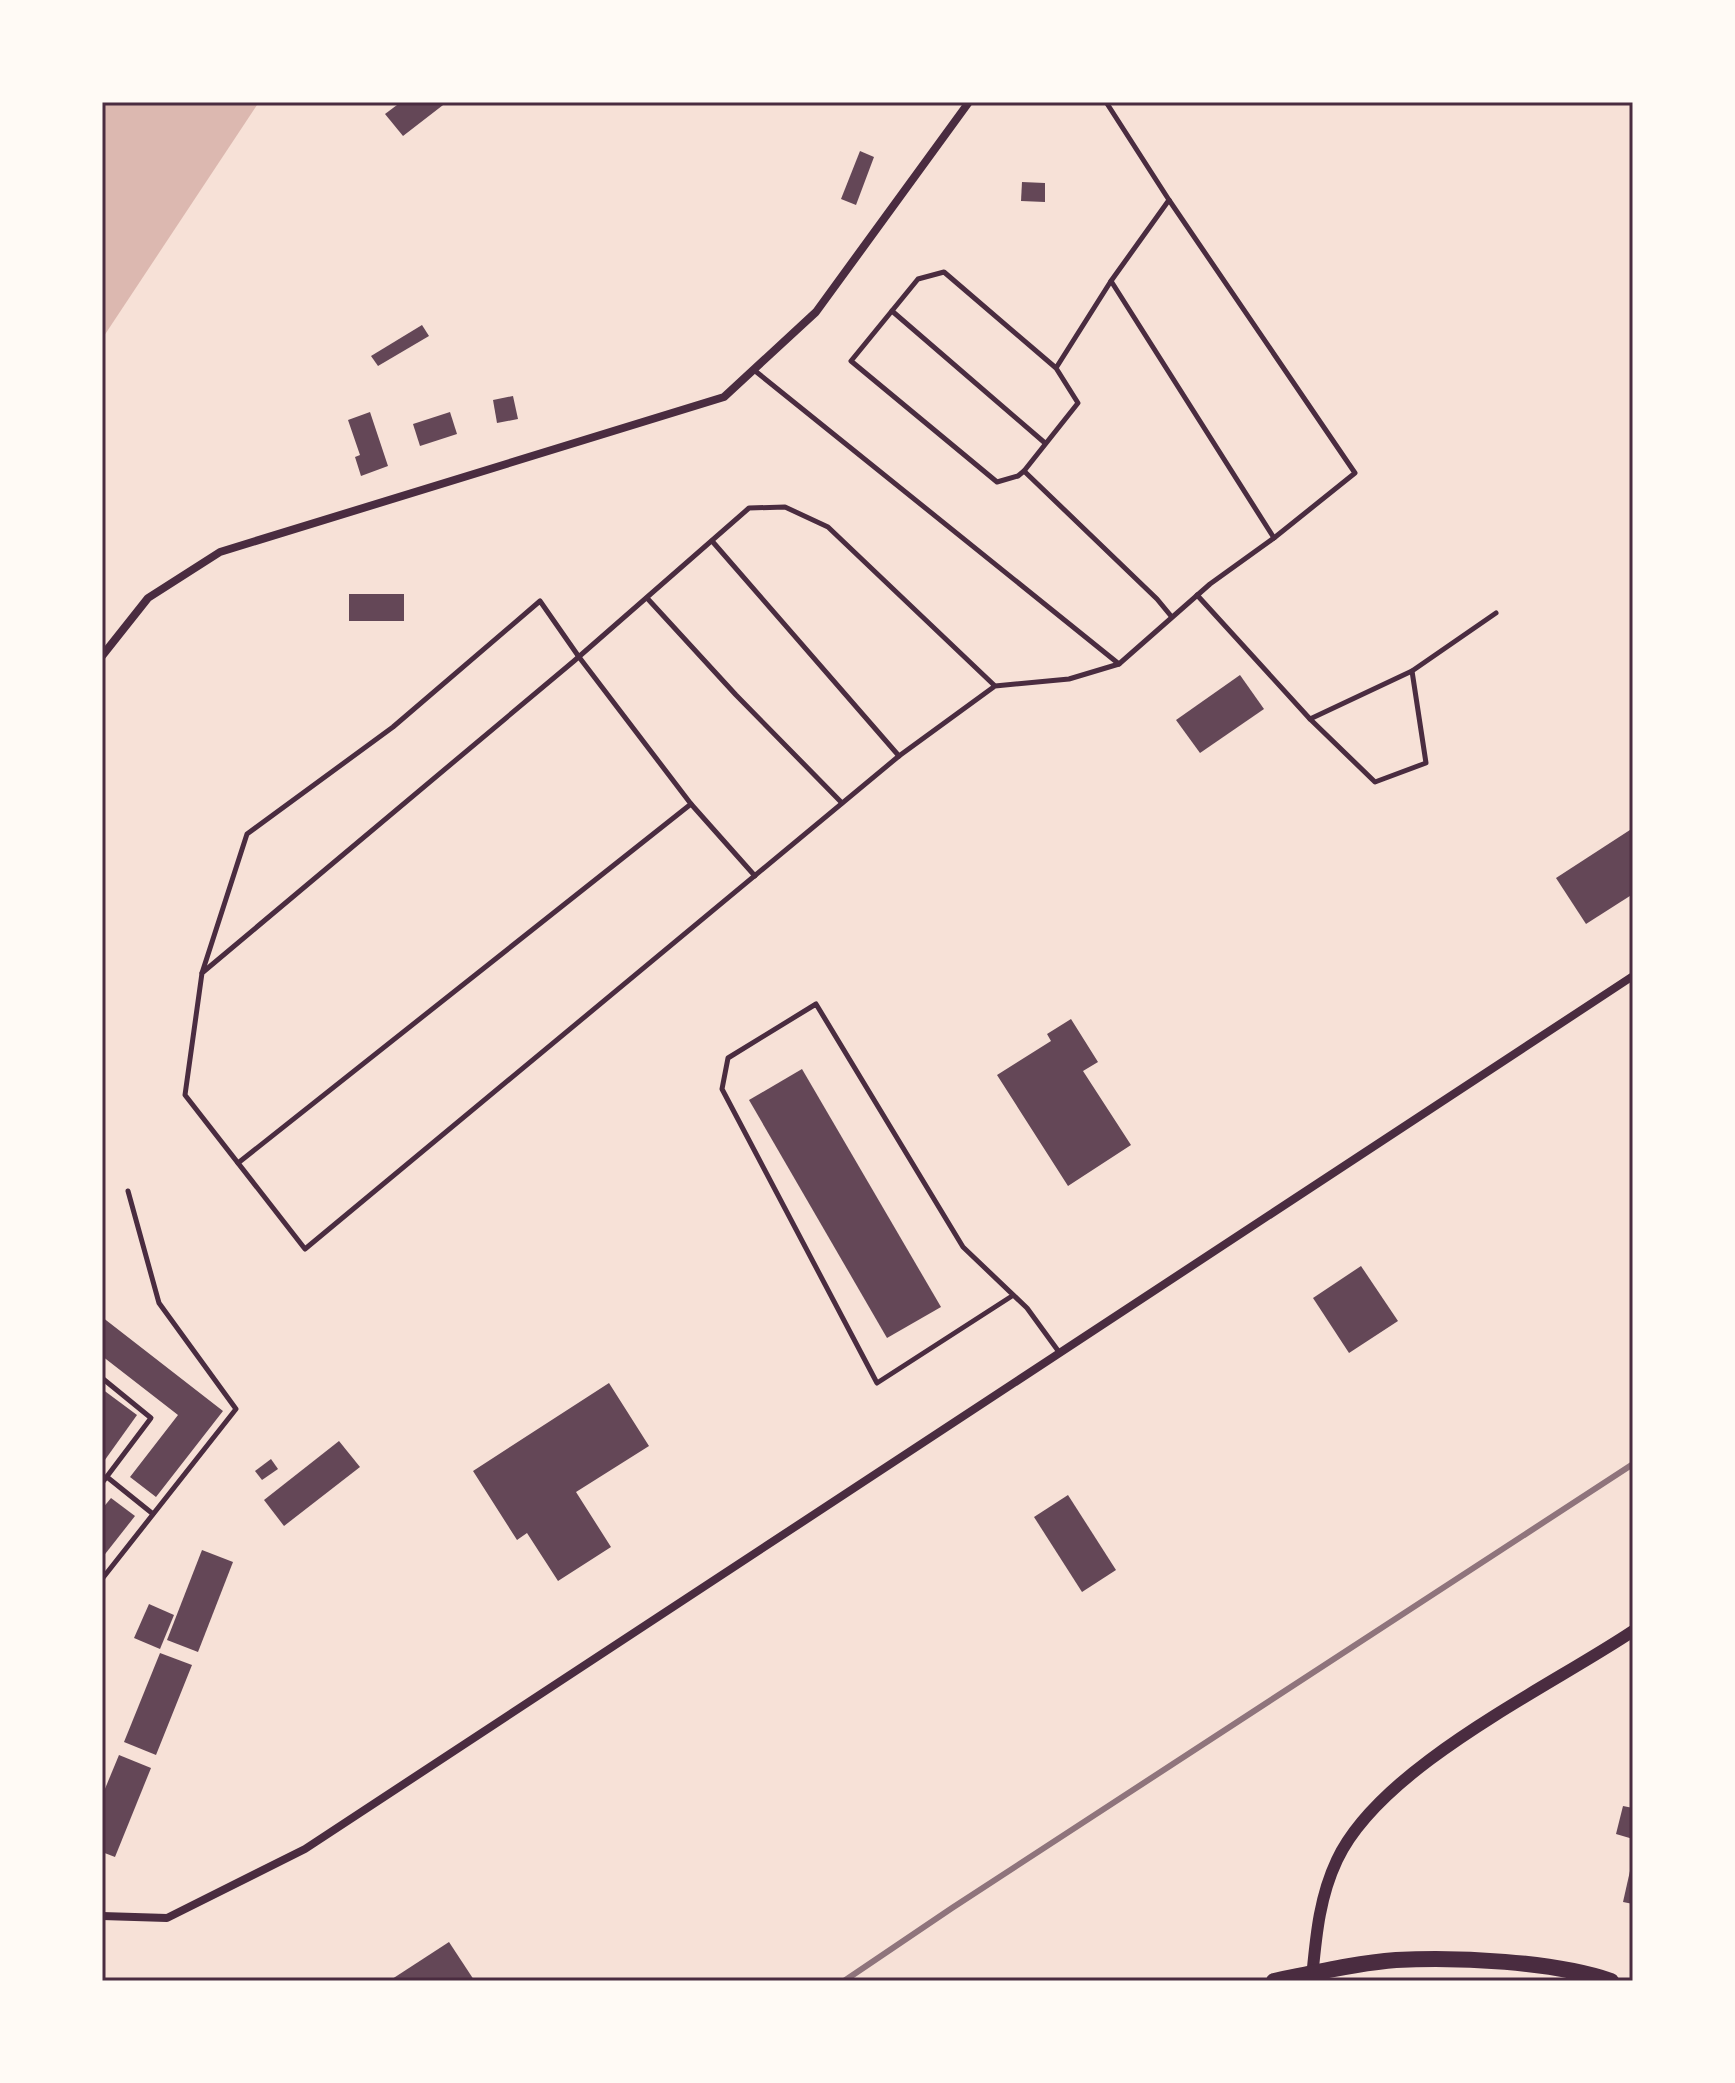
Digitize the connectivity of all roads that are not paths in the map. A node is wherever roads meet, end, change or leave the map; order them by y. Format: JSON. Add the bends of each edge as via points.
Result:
{"nodes":[{"id":1,"x":969,"y":102,"type":"edge"},
{"id":2,"x":1106,"y":102,"type":"edge"},
{"id":3,"x":1169,"y":200,"type":"junction"},
{"id":4,"x":1111,"y":281,"type":"junction"},
{"id":5,"x":892,"y":311,"type":"junction"},
{"id":6,"x":1056,"y":368,"type":"junction"},
{"id":7,"x":754,"y":370,"type":"junction"},
{"id":8,"x":1045,"y":443,"type":"junction"},
{"id":9,"x":1024,"y":471,"type":"junction"},
{"id":10,"x":1274,"y":538,"type":"junction"},
{"id":11,"x":712,"y":541,"type":"junction"},
{"id":12,"x":1197,"y":595,"type":"junction"},
{"id":13,"x":647,"y":598,"type":"junction"},
{"id":14,"x":1496,"y":613,"type":"dead end"},
{"id":15,"x":1171,"y":616,"type":"junction"},
{"id":16,"x":102,"y":656,"type":"edge"},
{"id":17,"x":579,"y":657,"type":"junction"},
{"id":18,"x":1119,"y":664,"type":"junction"},
{"id":19,"x":1412,"y":671,"type":"junction"},
{"id":20,"x":995,"y":686,"type":"junction"},
{"id":21,"x":1310,"y":719,"type":"junction"},
{"id":22,"x":899,"y":756,"type":"junction"},
{"id":23,"x":842,"y":803,"type":"junction"},
{"id":24,"x":691,"y":804,"type":"junction"},
{"id":25,"x":755,"y":876,"type":"junction"},
{"id":26,"x":202,"y":973,"type":"junction"},
{"id":27,"x":1633,"y":976,"type":"edge"},
{"id":28,"x":238,"y":1163,"type":"junction"},
{"id":29,"x":128,"y":1191,"type":"dead end"},
{"id":30,"x":1012,"y":1296,"type":"junction"},
{"id":31,"x":1060,"y":1353,"type":"junction"},
{"id":32,"x":102,"y":1378,"type":"edge"},
{"id":33,"x":107,"y":1477,"type":"junction"},
{"id":34,"x":102,"y":1483,"type":"edge"},
{"id":35,"x":153,"y":1514,"type":"junction"},
{"id":36,"x":102,"y":1579,"type":"edge"},
{"id":37,"x":1633,"y":1631,"type":"edge"},
{"id":38,"x":102,"y":1916,"type":"edge"},
{"id":39,"x":1312,"y":1977,"type":"edge"},
{"id":40,"x":1274,"y":1981,"type":"edge"},
{"id":41,"x":1611,"y":1981,"type":"edge"}],
"edges":[{"from":1,"to":7,"type":"street","via":[[816,312]]},
{"from":2,"to":3,"type":"lane"},
{"from":3,"to":4,"type":"lane"},
{"from":3,"to":10,"type":"lane","via":[[1355,473]]},
{"from":4,"to":6,"type":"lane"},
{"from":4,"to":10,"type":"lane"},
{"from":5,"to":6,"type":"lane","via":[[918,279],[944,272]]},
{"from":5,"to":8,"type":"lane"},
{"from":5,"to":9,"type":"lane","via":[[851,361],[997,482]]},
{"from":6,"to":8,"type":"lane","via":[[1078,403]]},
{"from":7,"to":16,"type":"street","via":[[724,397],[220,552],[148,598]]},
{"from":7,"to":18,"type":"lane"},
{"from":8,"to":9,"type":"lane"},
{"from":9,"to":15,"type":"lane"},
{"from":10,"to":12,"type":"lane"},
{"from":11,"to":13,"type":"lane"},
{"from":11,"to":20,"type":"lane","via":[[749,508],[785,507],[828,527]]},
{"from":11,"to":22,"type":"lane"},
{"from":12,"to":15,"type":"lane"},
{"from":12,"to":21,"type":"lane"},
{"from":13,"to":17,"type":"lane"},
{"from":13,"to":23,"type":"lane"},
{"from":14,"to":19,"type":"lane"},
{"from":15,"to":18,"type":"lane"},
{"from":17,"to":24,"type":"lane"},
{"from":17,"to":26,"type":"lane"},
{"from":17,"to":26,"type":"lane","via":[[540,601],[393,727],[247,834]]},
{"from":18,"to":20,"type":"lane","via":[[1069,679]]},
{"from":19,"to":21,"type":"lane"},
{"from":19,"to":21,"type":"lane","via":[[1426,763],[1375,782]]},
{"from":20,"to":22,"type":"lane"},
{"from":22,"to":23,"type":"lane"},
{"from":23,"to":25,"type":"lane"},
{"from":24,"to":25,"type":"lane"},
{"from":24,"to":28,"type":"lane"},
{"from":25,"to":28,"type":"lane","via":[[305,1249]]},
{"from":26,"to":28,"type":"lane","via":[[185,1095]]},
{"from":27,"to":31,"type":"street"},
{"from":29,"to":35,"type":"lane","via":[[159,1303],[236,1409]]},
{"from":30,"to":30,"type":"lane","via":[[963,1247],[816,1004],[728,1058],[722,1089],[877,1383]]},
{"from":30,"to":31,"type":"lane"},
{"from":31,"to":38,"type":"street","via":[[305,1849],[167,1918]]},
{"from":32,"to":33,"type":"lane","via":[[151,1418]]},
{"from":33,"to":34,"type":"lane"},
{"from":33,"to":35,"type":"lane"},
{"from":35,"to":36,"type":"lane"},
{"from":37,"to":39,"type":"street","via":[[1428,1762],[1373,1808],[1338,1858],[1318,1915]]},
{"from":39,"to":40,"type":"highway"},
{"from":39,"to":41,"type":"highway","via":[[1395,1960],[1511,1962]]}]}
